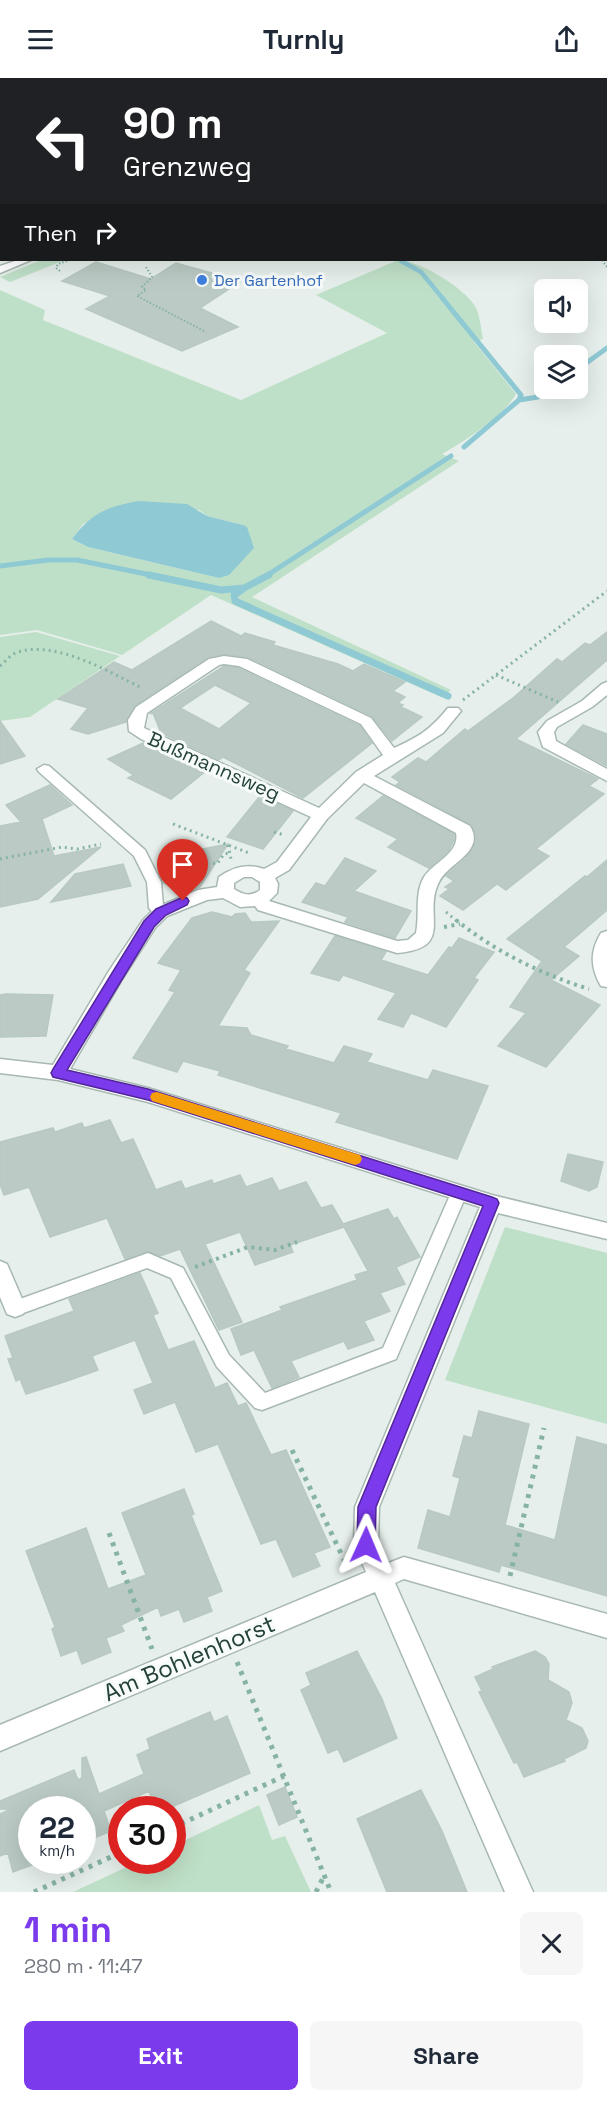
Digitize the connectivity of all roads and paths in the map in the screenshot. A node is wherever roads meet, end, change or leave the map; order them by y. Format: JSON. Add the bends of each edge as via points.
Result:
{"nodes":[{"id":1,"x":24,"y":261,"type":"edge"},
{"id":2,"x":67,"y":261,"type":"edge"},
{"id":3,"x":146,"y":267,"type":"dead end"},
{"id":4,"x":0,"y":270,"type":"edge"},
{"id":5,"x":60,"y":271,"type":"dead end"},
{"id":6,"x":206,"y":332,"type":"dead end"},
{"id":7,"x":607,"y":591,"type":"edge"},
{"id":8,"x":0,"y":666,"type":"edge"},
{"id":9,"x":496,"y":674,"type":"junction"},
{"id":10,"x":607,"y":687,"type":"edge"},
{"id":11,"x":160,"y":698,"type":"junction"},
{"id":12,"x":453,"y":711,"type":"joint"},
{"id":13,"x":577,"y":711,"type":"junction"},
{"id":14,"x":393,"y":755,"type":"junction"},
{"id":15,"x":44,"y":769,"type":"dead end"},
{"id":16,"x":362,"y":776,"type":"junction"},
{"id":17,"x":607,"y":776,"type":"edge"},
{"id":18,"x":321,"y":815,"type":"junction"},
{"id":19,"x":173,"y":824,"type":"dead end"},
{"id":20,"x":286,"y":827,"type":"dead end"},
{"id":21,"x":122,"y":837,"type":"junction"},
{"id":22,"x":275,"y":841,"type":"dead end"},
{"id":23,"x":257,"y":856,"type":"dead end"},
{"id":24,"x":0,"y":859,"type":"edge"},
{"id":25,"x":265,"y":876,"type":"junction"},
{"id":26,"x":226,"y":892,"type":"junction"},
{"id":27,"x":259,"y":900,"type":"junction"},
{"id":28,"x":161,"y":912,"type":"junction"},
{"id":29,"x":461,"y":924,"type":"dead end"},
{"id":30,"x":607,"y":937,"type":"edge"},
{"id":31,"x":602,"y":986,"type":"edge"},
{"id":32,"x":0,"y":1066,"type":"edge"},
{"id":33,"x":58,"y":1073,"type":"junction"},
{"id":34,"x":459,"y":1193,"type":"junction"},
{"id":35,"x":492,"y":1203,"type":"junction"},
{"id":36,"x":607,"y":1231,"type":"edge"},
{"id":37,"x":297,"y":1242,"type":"dead end"},
{"id":38,"x":0,"y":1270,"type":"edge"},
{"id":39,"x":177,"y":1273,"type":"junction"},
{"id":40,"x":15,"y":1308,"type":"joint"},
{"id":41,"x":544,"y":1428,"type":"dead end"},
{"id":42,"x":292,"y":1450,"type":"dead end"},
{"id":43,"x":109,"y":1533,"type":"dead end"},
{"id":44,"x":368,"y":1582,"type":"junction"},
{"id":45,"x":505,"y":1597,"type":"junction"},
{"id":46,"x":607,"y":1626,"type":"edge"},
{"id":47,"x":228,"y":1641,"type":"junction"},
{"id":48,"x":161,"y":1669,"type":"junction"},
{"id":49,"x":0,"y":1738,"type":"edge"},
{"id":50,"x":284,"y":1776,"type":"junction"},
{"id":51,"x":186,"y":1822,"type":"edge"},
{"id":52,"x":108,"y":1858,"type":"edge"},
{"id":53,"x":324,"y":1876,"type":"junction"},
{"id":54,"x":34,"y":1892,"type":"edge"},
{"id":55,"x":316,"y":1892,"type":"edge"},
{"id":56,"x":331,"y":1892,"type":"edge"},
{"id":57,"x":519,"y":1892,"type":"edge"}],
"edges":[{"from":1,"to":4,"type":"street"},
{"from":2,"to":5,"type":"path","via":[[58,264],[56,268]]},
{"from":3,"to":6,"type":"path","via":[[152,278],[142,287],[146,290],[137,296]]},
{"from":7,"to":9,"type":"path"},
{"from":8,"to":11,"type":"path","via":[[18,652],[30,649],[78,657]]},
{"from":9,"to":12,"type":"path"},
{"from":9,"to":13,"type":"path"},
{"from":10,"to":13,"type":"street"},
{"from":11,"to":14,"type":"street","name":"Bußmannsweg","via":[[214,662],[242,662],[366,721],[383,748]]},
{"from":11,"to":18,"type":"street","name":"Bußmannsweg","via":[[141,710],[135,724],[137,731]]},
{"from":12,"to":14,"type":"street","via":[[423,741]]},
{"from":13,"to":17,"type":"street","via":[[552,724],[546,732],[549,744]]},
{"from":14,"to":16,"type":"street"},
{"from":15,"to":21,"type":"lane"},
{"from":16,"to":18,"type":"street"},
{"from":16,"to":27,"type":"street","via":[[464,830],[466,846],[431,880],[427,892],[428,928],[423,938],[410,948],[397,947],[264,906]]},
{"from":18,"to":25,"type":"street","via":[[283,866]]},
{"from":19,"to":23,"type":"path"},
{"from":20,"to":22,"type":"path"},
{"from":21,"to":24,"type":"path","via":[[77,849],[62,847]]},
{"from":21,"to":28,"type":"lane","via":[[140,854],[154,882],[156,908]]},
{"from":25,"to":26,"type":"street","via":[[252,871],[236,873],[225,881]]},
{"from":25,"to":27,"type":"street","via":[[270,884],[268,893]]},
{"from":26,"to":27,"type":"street","via":[[240,901]]},
{"from":26,"to":28,"type":"street","via":[[204,894]]},
{"from":28,"to":33,"type":"street","via":[[115,976]]},
{"from":29,"to":31,"type":"path","via":[[538,971]]},
{"from":30,"to":31,"type":"street","via":[[601,946],[599,964]]},
{"from":32,"to":33,"type":"street"},
{"from":33,"to":34,"type":"street","via":[[148,1095]]},
{"from":34,"to":35,"type":"street"},
{"from":34,"to":39,"type":"lane","via":[[390,1353],[262,1402],[223,1361]]},
{"from":35,"to":36,"type":"street"},
{"from":35,"to":44,"type":"street","via":[[367,1507]]},
{"from":37,"to":39,"type":"path","via":[[275,1250],[248,1247]]},
{"from":38,"to":40,"type":"street"},
{"from":39,"to":40,"type":"lane","via":[[148,1260]]},
{"from":41,"to":45,"type":"path"},
{"from":42,"to":44,"type":"path"},
{"from":43,"to":48,"type":"path"},
{"from":44,"to":45,"type":"street","name":"Am Bohlenhorst","via":[[404,1568]]},
{"from":44,"to":47,"type":"street","name":"Am Bohlenhorst"},
{"from":44,"to":57,"type":"street"},
{"from":45,"to":46,"type":"street","name":"Am Bohlenhorst"},
{"from":47,"to":48,"type":"street","name":"Am Bohlenhorst"},
{"from":47,"to":50,"type":"path"},
{"from":48,"to":49,"type":"street","name":"Am Bohlenhorst"},
{"from":50,"to":51,"type":"path"},
{"from":50,"to":53,"type":"path"},
{"from":52,"to":54,"type":"path"},
{"from":53,"to":55,"type":"path"},
{"from":53,"to":56,"type":"path"}]}
